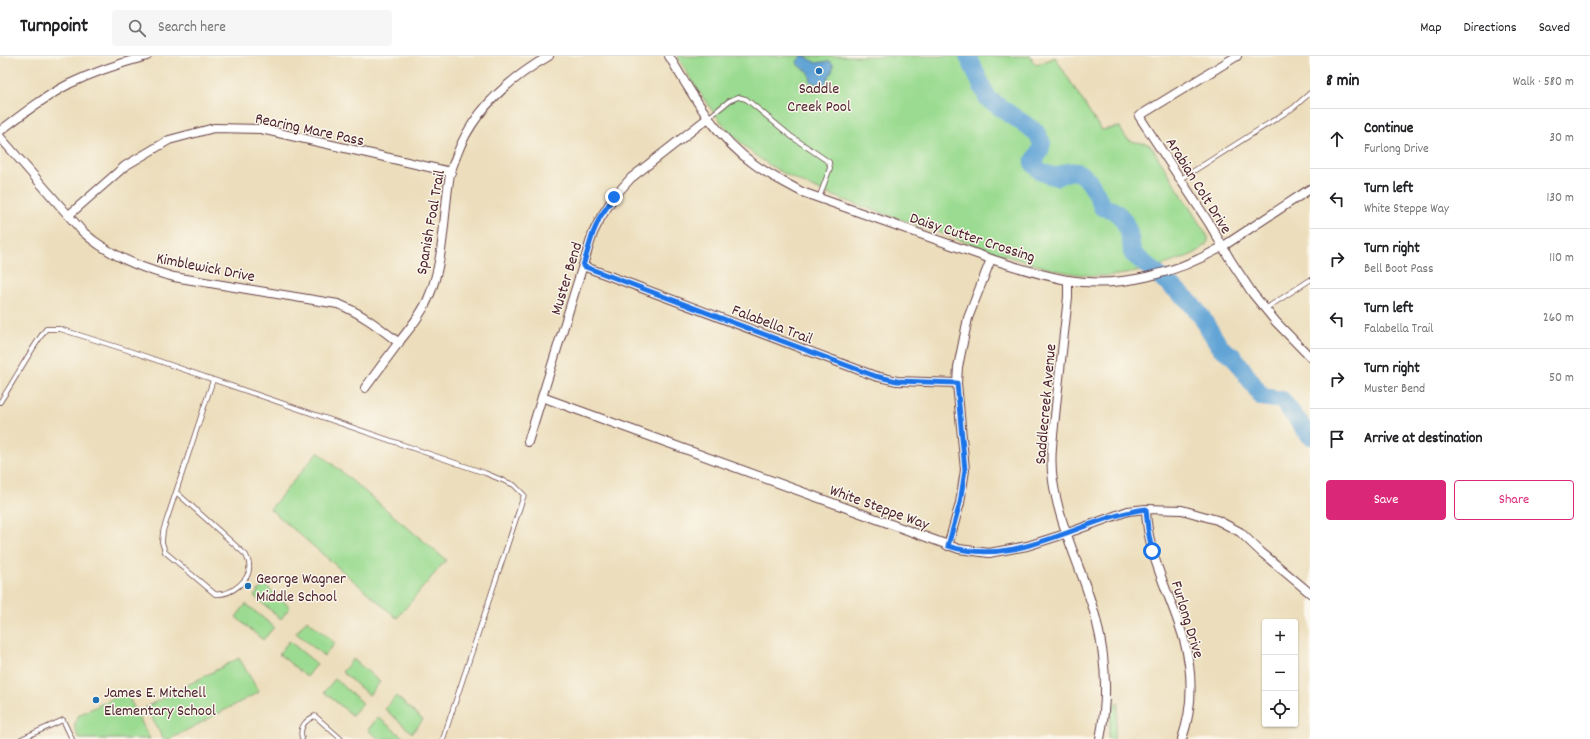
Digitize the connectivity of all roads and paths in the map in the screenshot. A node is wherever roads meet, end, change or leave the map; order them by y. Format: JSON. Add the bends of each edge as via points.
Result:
{"nodes":[{"id":1,"x":144,"y":56,"type":"edge"},
{"id":2,"x":549,"y":56,"type":"edge"},
{"id":3,"x":669,"y":56,"type":"edge"},
{"id":4,"x":1237,"y":56,"type":"edge"},
{"id":5,"x":1310,"y":93,"type":"edge"},
{"id":6,"x":708,"y":118,"type":"junction"},
{"id":7,"x":0,"y":131,"type":"edge"},
{"id":8,"x":0,"y":137,"type":"edge"},
{"id":9,"x":451,"y":172,"type":"junction"},
{"id":10,"x":1181,"y":180,"type":"junction"},
{"id":11,"x":1310,"y":189,"type":"edge"},
{"id":12,"x":819,"y":198,"type":"junction"},
{"id":13,"x":68,"y":215,"type":"junction"},
{"id":14,"x":1222,"y":247,"type":"junction"},
{"id":15,"x":990,"y":259,"type":"junction"},
{"id":16,"x":583,"y":266,"type":"junction"},
{"id":17,"x":1068,"y":280,"type":"junction"},
{"id":18,"x":1310,"y":280,"type":"edge"},
{"id":19,"x":1265,"y":309,"type":"junction"},
{"id":20,"x":399,"y":343,"type":"junction"},
{"id":21,"x":1310,"y":356,"type":"edge"},
{"id":22,"x":213,"y":380,"type":"junction"},
{"id":23,"x":957,"y":383,"type":"junction"},
{"id":24,"x":365,"y":388,"type":"dead end"},
{"id":25,"x":542,"y":397,"type":"junction"},
{"id":26,"x":0,"y":402,"type":"edge"},
{"id":27,"x":528,"y":442,"type":"dead end"},
{"id":28,"x":176,"y":492,"type":"junction"},
{"id":29,"x":1146,"y":509,"type":"junction"},
{"id":30,"x":1065,"y":534,"type":"junction"},
{"id":31,"x":948,"y":546,"type":"junction"},
{"id":32,"x":1310,"y":593,"type":"edge"},
{"id":33,"x":21,"y":739,"type":"edge"},
{"id":34,"x":72,"y":739,"type":"edge"},
{"id":35,"x":302,"y":739,"type":"edge"},
{"id":36,"x":341,"y":739,"type":"edge"},
{"id":37,"x":443,"y":739,"type":"edge"},
{"id":38,"x":1100,"y":739,"type":"edge"},
{"id":39,"x":1182,"y":739,"type":"edge"}],
"edges":[{"from":1,"to":7,"type":"street","via":[[68,85]]},
{"from":2,"to":9,"type":"street","name":"Spanish Foal Trail","via":[[503,87],[481,111],[468,130]]},
{"from":3,"to":6,"type":"street","name":"Daisy Cutter Crossing","via":[[691,95]]},
{"from":4,"to":10,"type":"street","name":"Arabian Colt Drive","via":[[1139,116]]},
{"from":5,"to":10,"type":"lane","via":[[1293,108]]},
{"from":6,"to":12,"type":"street","name":"Daisy Cutter Crossing","via":[[754,164],[802,192]]},
{"from":6,"to":12,"type":"lane","via":[[729,101],[738,97],[746,99],[792,137],[828,162],[830,168]]},
{"from":6,"to":16,"type":"street","name":"Muster Bend","via":[[631,178],[614,197],[600,217]]},
{"from":8,"to":13,"type":"street","name":"Kimblewick Drive"},
{"from":9,"to":13,"type":"street","name":"Rearing Mare Pass","via":[[261,129],[214,128],[169,140],[132,162]]},
{"from":9,"to":20,"type":"street","name":"Spanish Foal Trail","via":[[436,277],[417,320]]},
{"from":10,"to":14,"type":"street","name":"Arabian Colt Drive"},
{"from":11,"to":14,"type":"street","name":"Daisy Cutter Crossing"},
{"from":12,"to":15,"type":"street","name":"Daisy Cutter Crossing"},
{"from":13,"to":20,"type":"street","name":"Kimblewick Drive","via":[[93,241],[111,254],[154,272],[338,304],[354,310]]},
{"from":14,"to":17,"type":"street","name":"Daisy Cutter Crossing","via":[[1170,271],[1133,280]]},
{"from":14,"to":19,"type":"street","name":"Arabian Colt Drive"},
{"from":15,"to":17,"type":"street","name":"Daisy Cutter Crossing"},
{"from":15,"to":23,"type":"street","via":[[968,318]]},
{"from":16,"to":23,"type":"street","name":"Falabella Trail","via":[[875,376],[897,381]]},
{"from":16,"to":25,"type":"street","name":"Muster Bend"},
{"from":17,"to":30,"type":"street","name":"Saddlecreek Avenue","via":[[1052,445],[1052,479]]},
{"from":18,"to":19,"type":"lane"},
{"from":19,"to":21,"type":"street","name":"Arabian Colt Drive"},
{"from":20,"to":24,"type":"street","name":"Spanish Foal Trail"},
{"from":22,"to":26,"type":"lane","via":[[60,329],[46,329]]},
{"from":22,"to":28,"type":"lane"},
{"from":22,"to":37,"type":"lane","via":[[485,473],[514,485],[524,495]]},
{"from":23,"to":31,"type":"street","via":[[965,470],[960,503]]},
{"from":25,"to":27,"type":"street","name":"Muster Bend"},
{"from":25,"to":31,"type":"street","name":"White Steppe Way"},
{"from":28,"to":28,"type":"lane","via":[[163,531],[162,542],[165,552],[215,594],[228,593],[236,589],[247,576],[250,565],[246,555]]},
{"from":29,"to":30,"type":"street","name":"White Steppe Way","via":[[1118,514]]},
{"from":29,"to":32,"type":"street","name":"White Steppe Way","via":[[1182,510],[1217,520],[1240,532]]},
{"from":29,"to":39,"type":"street","name":"Furlong Drive","via":[[1150,543],[1184,640],[1190,674],[1191,701]]},
{"from":30,"to":31,"type":"street","name":"White Steppe Way","via":[[1027,546],[989,553]]},
{"from":30,"to":38,"type":"street","name":"Saddlecreek Avenue","via":[[1092,606],[1102,646],[1105,684],[1104,720]]},
{"from":33,"to":34,"type":"lane","via":[[63,720]]},
{"from":35,"to":36,"type":"lane","via":[[300,732],[303,725],[315,716]]}]}
